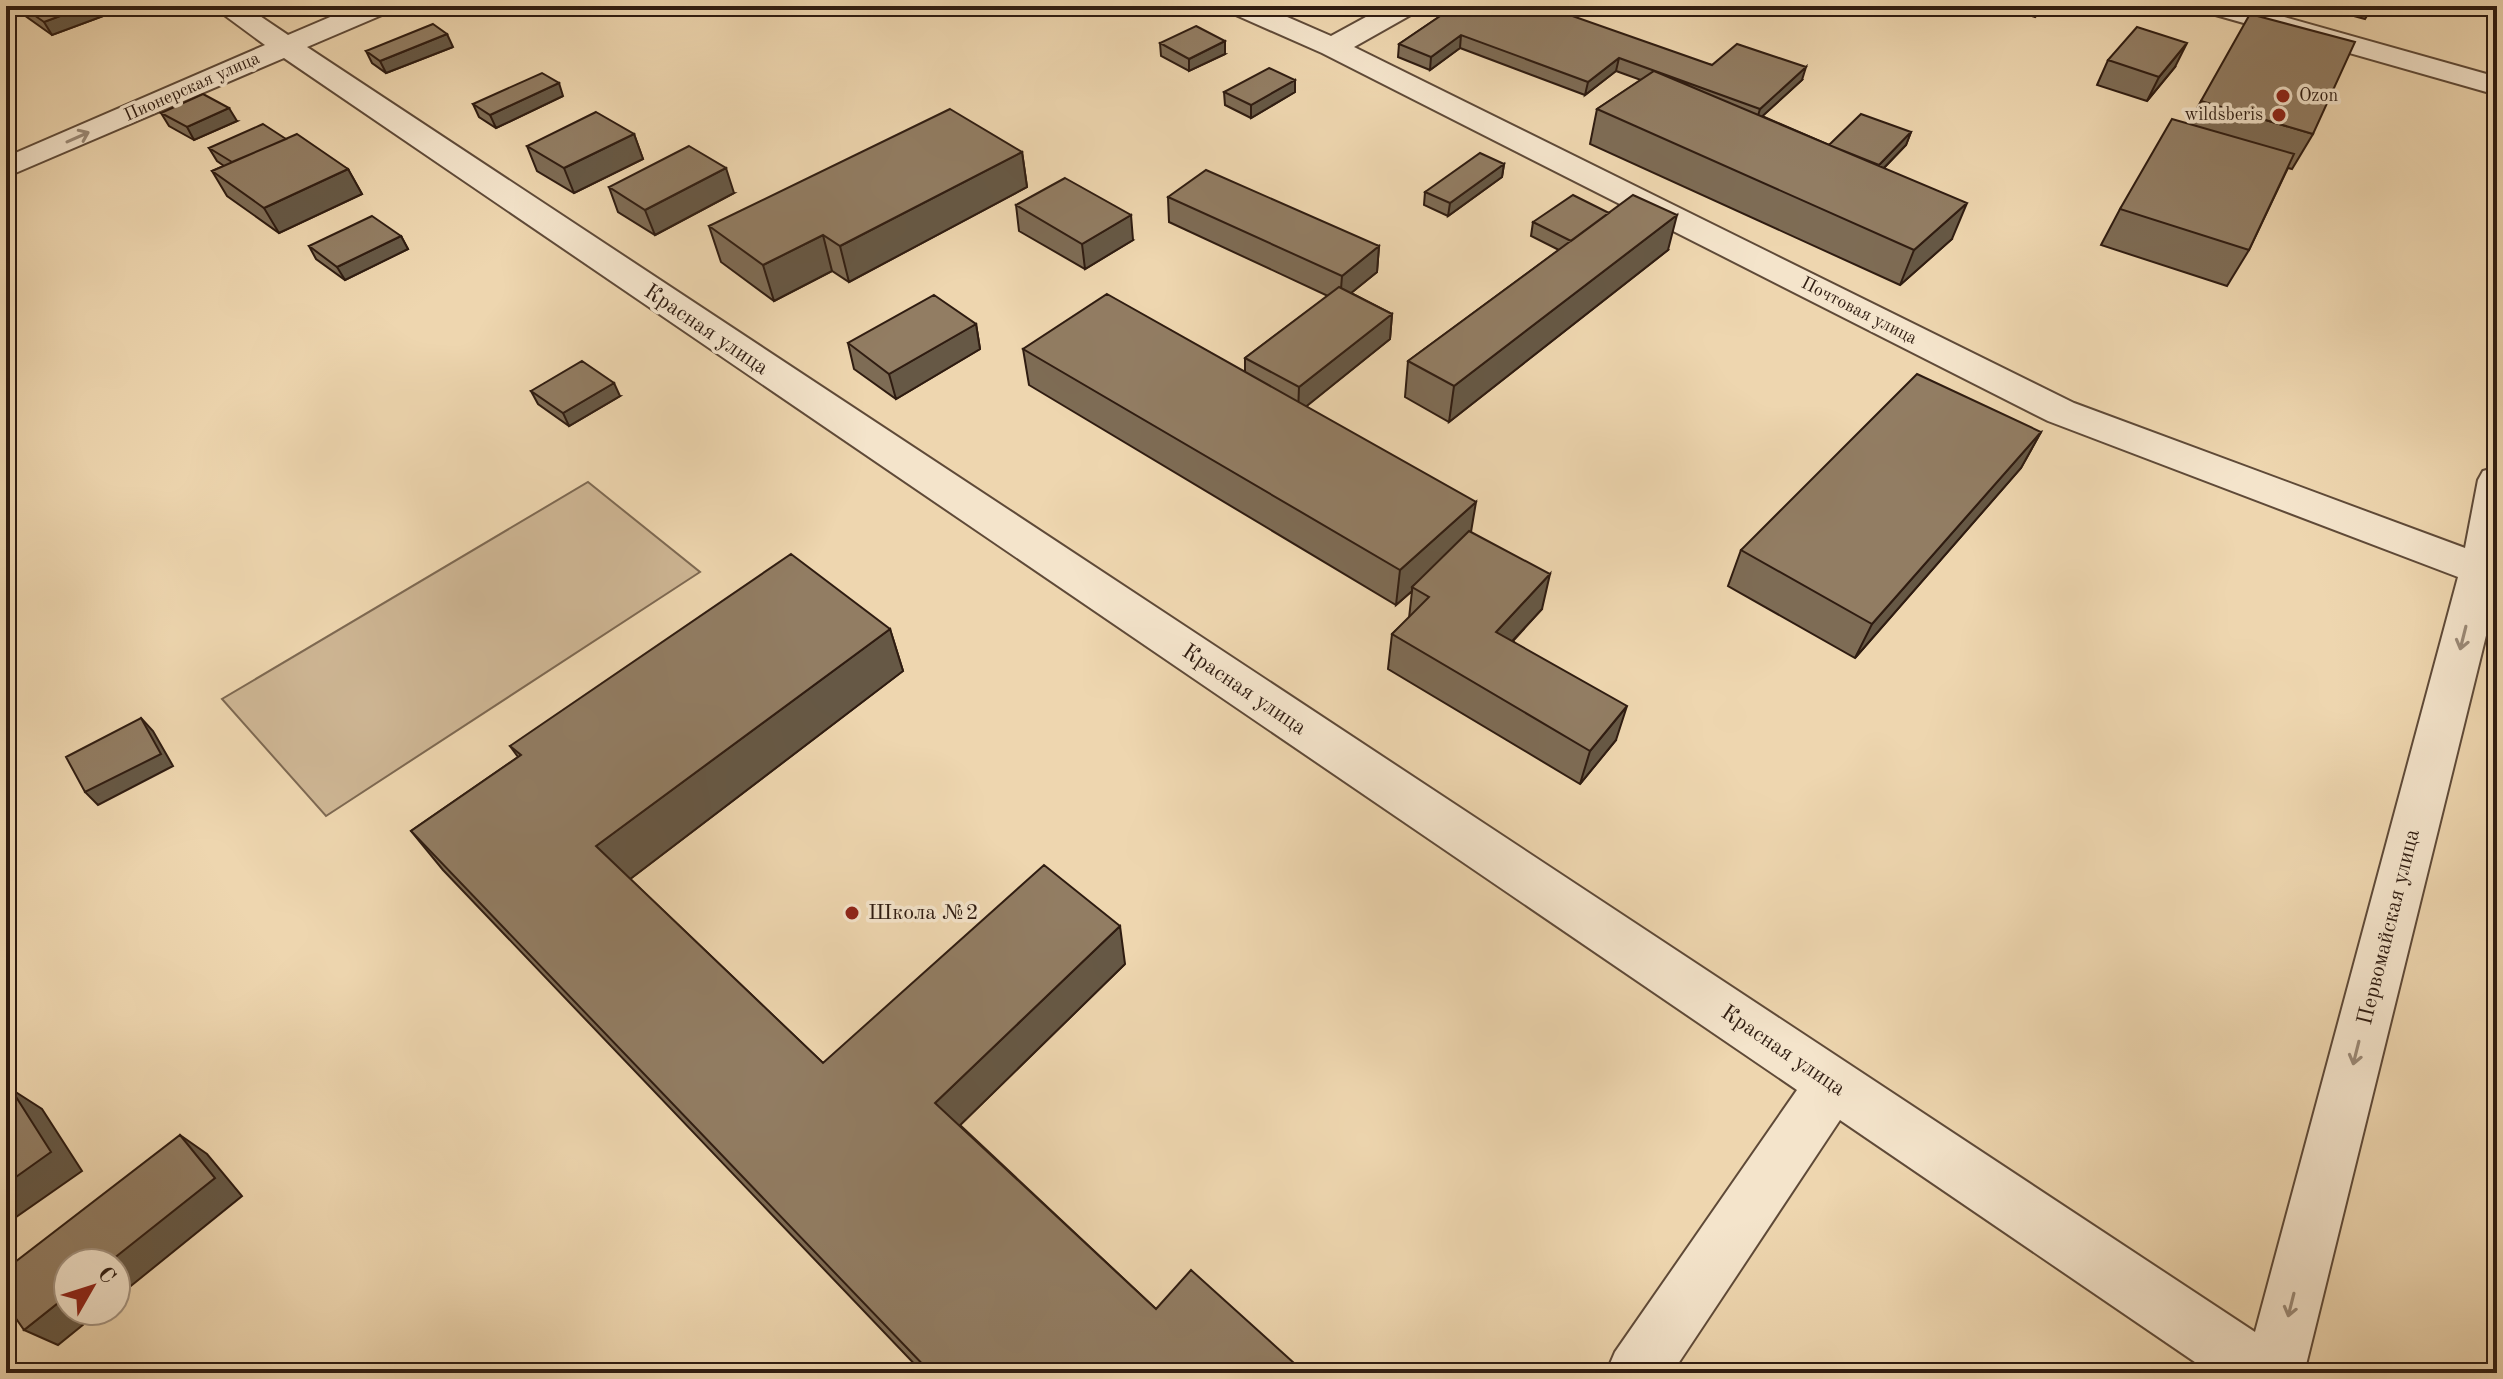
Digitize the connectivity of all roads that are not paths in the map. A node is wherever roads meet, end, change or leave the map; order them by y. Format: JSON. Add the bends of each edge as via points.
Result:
{"nodes":[{"id":1,"x":226,"y":6,"type":"edge"},
{"id":2,"x":379,"y":6,"type":"edge"},
{"id":3,"x":1239,"y":6,"type":"edge"},
{"id":4,"x":1406,"y":6,"type":"edge"},
{"id":5,"x":2215,"y":6,"type":"edge"},
{"id":6,"x":284,"y":47,"type":"junction"},
{"id":7,"x":1332,"y":47,"type":"junction"},
{"id":8,"x":2497,"y":86,"type":"edge"},
{"id":9,"x":6,"y":168,"type":"edge"},
{"id":10,"x":2497,"y":480,"type":"edge"},
{"id":11,"x":2489,"y":573,"type":"edge"},
{"id":12,"x":1833,"y":1084,"type":"junction"},
{"id":13,"x":1636,"y":1373,"type":"edge"},
{"id":14,"x":2264,"y":1373,"type":"edge"},
{"id":15,"x":2274,"y":1373,"type":"edge"}],
"edges":[{"from":1,"to":6,"type":"street","name":"Красная улица"},
{"from":2,"to":6,"type":"street","name":"Пионерская улица"},
{"from":3,"to":7,"type":"street","name":"Почтовая улица"},
{"from":4,"to":7,"type":"street"},
{"from":5,"to":8,"type":"street"},
{"from":9,"to":6,"type":"street","name":"Пионерская улица","one_way":true},
{"from":6,"to":12,"type":"street","name":"Красная улица"},
{"from":7,"to":11,"type":"street","name":"Почтовая улица","via":[[2061,412]]},
{"from":10,"to":11,"type":"street","name":"Первомайская улица"},
{"from":11,"to":15,"type":"street","name":"Первомайская улица","one_way":true},
{"from":12,"to":13,"type":"street"},
{"from":12,"to":14,"type":"street","name":"Красная улица"}]}
